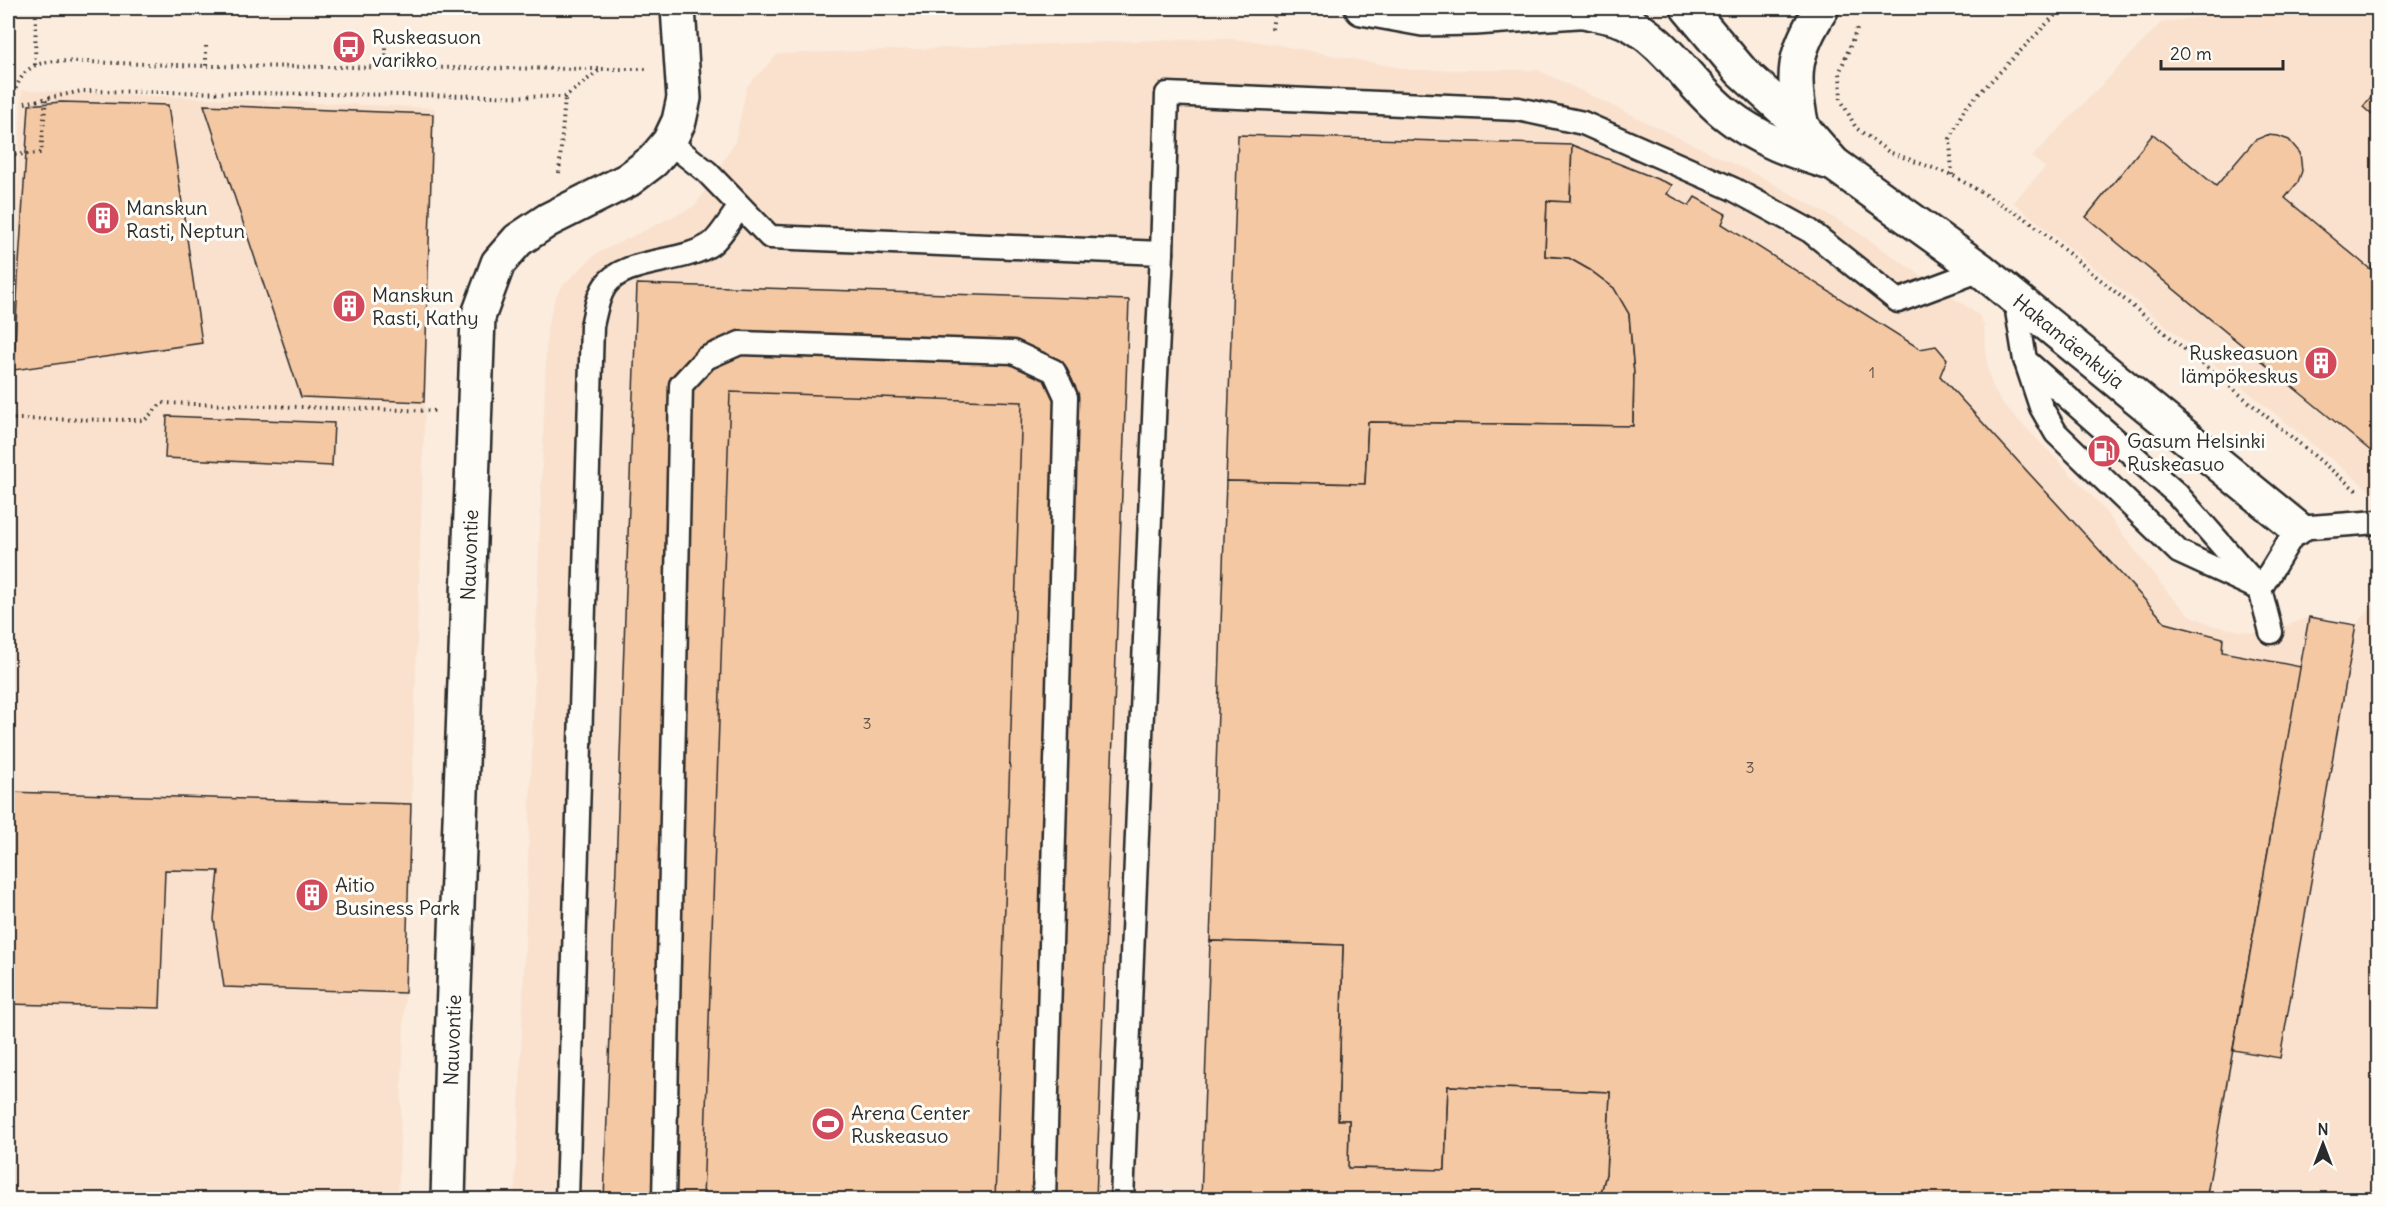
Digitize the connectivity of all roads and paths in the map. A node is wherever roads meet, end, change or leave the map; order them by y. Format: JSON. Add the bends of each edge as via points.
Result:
{"nodes":[{"id":1,"x":36,"y":8,"type":"edge"},
{"id":2,"x":678,"y":8,"type":"edge"},
{"id":3,"x":1275,"y":8,"type":"edge"},
{"id":4,"x":1362,"y":8,"type":"edge"},
{"id":5,"x":1620,"y":8,"type":"edge"},
{"id":6,"x":1688,"y":8,"type":"edge"},
{"id":7,"x":1822,"y":8,"type":"edge"},
{"id":8,"x":1943,"y":8,"type":"edge"},
{"id":9,"x":2062,"y":8,"type":"edge"},
{"id":10,"x":1585,"y":9,"type":"edge"},
{"id":11,"x":1418,"y":13,"type":"edge"},
{"id":12,"x":1944,"y":18,"type":"dead end"},
{"id":13,"x":1272,"y":29,"type":"dead end"},
{"id":14,"x":1857,"y":29,"type":"dead end"},
{"id":15,"x":206,"y":46,"type":"dead end"},
{"id":16,"x":386,"y":47,"type":"dead end"},
{"id":17,"x":35,"y":65,"type":"junction"},
{"id":18,"x":206,"y":66,"type":"junction"},
{"id":19,"x":386,"y":68,"type":"junction"},
{"id":20,"x":681,"y":68,"type":"junction"},
{"id":21,"x":601,"y":69,"type":"junction"},
{"id":22,"x":46,"y":97,"type":"junction"},
{"id":23,"x":565,"y":97,"type":"junction"},
{"id":24,"x":25,"y":103,"type":"dead end"},
{"id":25,"x":1802,"y":127,"type":"junction"},
{"id":26,"x":669,"y":142,"type":"junction"},
{"id":27,"x":9,"y":155,"type":"edge"},
{"id":28,"x":1834,"y":164,"type":"junction"},
{"id":29,"x":1952,"y":175,"type":"junction"},
{"id":30,"x":558,"y":177,"type":"dead end"},
{"id":31,"x":8,"y":184,"type":"edge"},
{"id":32,"x":739,"y":208,"type":"junction"},
{"id":33,"x":1162,"y":253,"type":"junction"},
{"id":34,"x":1981,"y":270,"type":"junction"},
{"id":35,"x":2015,"y":298,"type":"junction"},
{"id":36,"x":2025,"y":360,"type":"junction"},
{"id":37,"x":424,"y":411,"type":"dead end"},
{"id":38,"x":8,"y":419,"type":"edge"},
{"id":39,"x":2362,"y":496,"type":"dead end"},
{"id":40,"x":2379,"y":522,"type":"edge"},
{"id":41,"x":2296,"y":528,"type":"junction"},
{"id":42,"x":2260,"y":589,"type":"junction"},
{"id":43,"x":2271,"y":632,"type":"dead end"},
{"id":44,"x":448,"y":1200,"type":"edge"},
{"id":45,"x":567,"y":1200,"type":"edge"},
{"id":46,"x":663,"y":1200,"type":"edge"},
{"id":47,"x":1044,"y":1200,"type":"edge"},
{"id":48,"x":1122,"y":1200,"type":"edge"}],
"edges":[{"from":1,"to":17,"type":"path"},
{"from":2,"to":20,"type":"street","name":"Nauvontie"},
{"from":3,"to":13,"type":"path"},
{"from":4,"to":11,"type":"street"},
{"from":5,"to":10,"type":"street"},
{"from":6,"to":25,"type":"street","name":"Hakamäenkuja","via":[[1740,70]]},
{"from":7,"to":25,"type":"street","name":"Hakamäenkuja","via":[[1804,38],[1796,63],[1795,94]]},
{"from":8,"to":12,"type":"path"},
{"from":9,"to":29,"type":"path","via":[[1965,109],[1950,139]]},
{"from":10,"to":11,"type":"street"},
{"from":10,"to":28,"type":"street","name":"Hakamäenkuja","via":[[1623,21],[1649,37],[1724,113],[1746,129],[1785,149]]},
{"from":14,"to":29,"type":"path","via":[[1840,71],[1841,100],[1856,128],[1889,152]]},
{"from":15,"to":18,"type":"path"},
{"from":16,"to":19,"type":"path"},
{"from":17,"to":18,"type":"path","via":[[55,61]]},
{"from":17,"to":27,"type":"path","via":[[14,89]]},
{"from":18,"to":19,"type":"path"},
{"from":19,"to":21,"type":"path"},
{"from":20,"to":21,"type":"path"},
{"from":20,"to":26,"type":"street","name":"Nauvontie","via":[[684,98]]},
{"from":21,"to":23,"type":"path"},
{"from":22,"to":23,"type":"path","via":[[82,91]]},
{"from":22,"to":24,"type":"path"},
{"from":22,"to":27,"type":"path","via":[[41,153]]},
{"from":23,"to":30,"type":"path"},
{"from":25,"to":28,"type":"street","name":"Hakamäenkuja"},
{"from":26,"to":32,"type":"lane","via":[[706,172]]},
{"from":26,"to":44,"type":"street","name":"Nauvontie","via":[[653,161],[628,180],[548,220],[518,240],[498,263],[478,317]]},
{"from":27,"to":31,"type":"path"},
{"from":28,"to":34,"type":"street","name":"Hakamäenkuja"},
{"from":29,"to":39,"type":"path","via":[[2028,220]]},
{"from":32,"to":33,"type":"lane","via":[[770,237]]},
{"from":32,"to":45,"type":"lane","via":[[712,244],[678,258],[635,268],[605,285],[592,326]]},
{"from":33,"to":34,"type":"lane","via":[[1167,94],[1518,109],[1582,123],[1733,189],[1810,231],[1898,301]]},
{"from":33,"to":48,"type":"lane"},
{"from":34,"to":35,"type":"street","name":"Hakamäenkuja"},
{"from":35,"to":36,"type":"lane"},
{"from":35,"to":41,"type":"street","name":"Hakamäenkuja"},
{"from":36,"to":42,"type":"lane","via":[[2177,494]]},
{"from":36,"to":42,"type":"lane","via":[[2041,407],[2064,441],[2180,552]]},
{"from":37,"to":38,"type":"path","via":[[162,403],[145,420]]},
{"from":40,"to":41,"type":"lane"},
{"from":41,"to":42,"type":"lane"},
{"from":42,"to":43,"type":"lane"},
{"from":46,"to":47,"type":"lane","via":[[681,385],[705,358],[740,342],[1013,352],[1054,371],[1066,398]]}]}
